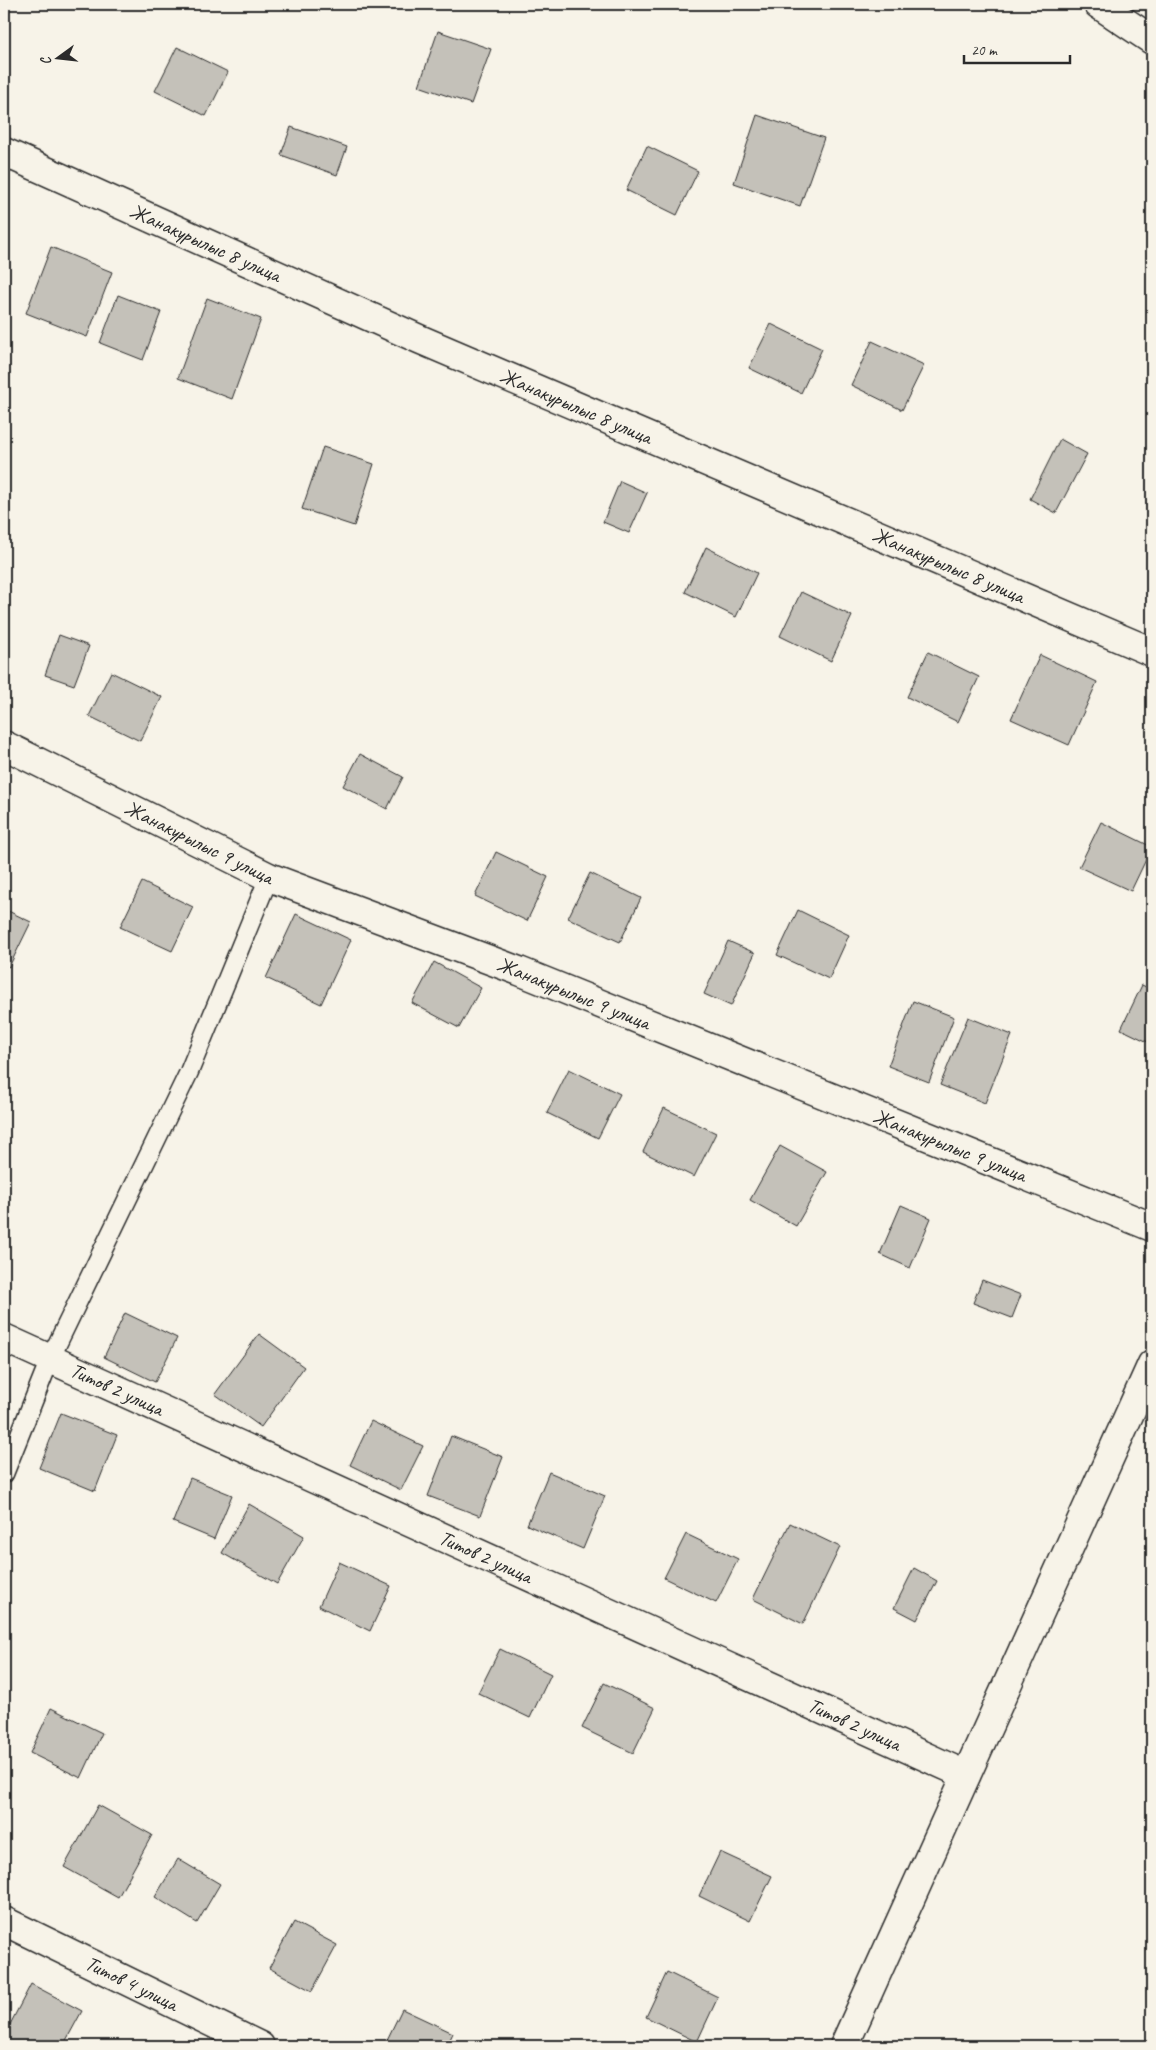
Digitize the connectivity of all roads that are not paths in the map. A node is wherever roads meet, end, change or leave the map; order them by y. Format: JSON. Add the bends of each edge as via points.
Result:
{"nodes":[{"id":1,"x":1098,"y":4,"type":"edge"},
{"id":2,"x":1152,"y":40,"type":"edge"},
{"id":3,"x":4,"y":152,"type":"edge"},
{"id":4,"x":1152,"y":652,"type":"edge"},
{"id":5,"x":4,"y":745,"type":"edge"},
{"id":6,"x":269,"y":877,"type":"junction"},
{"id":7,"x":1152,"y":1227,"type":"edge"},
{"id":8,"x":4,"y":1338,"type":"edge"},
{"id":9,"x":50,"y":1359,"type":"junction"},
{"id":10,"x":1152,"y":1364,"type":"edge"},
{"id":11,"x":4,"y":1474,"type":"edge"},
{"id":12,"x":966,"y":1775,"type":"junction"},
{"id":13,"x":4,"y":1921,"type":"edge"},
{"id":14,"x":260,"y":2046,"type":"edge"},
{"id":15,"x":844,"y":2046,"type":"edge"}],
"edges":[{"from":1,"to":2,"type":"street"},
{"from":3,"to":4,"type":"street","name":"Жанакурылыс 8 улица","via":[[419,339]]},
{"from":5,"to":6,"type":"street","name":"Жанакурылыс 9 улица"},
{"from":6,"to":7,"type":"street","name":"Жанакурылыс 9 улица","via":[[519,971]]},
{"from":6,"to":9,"type":"lane","via":[[189,1072]]},
{"from":8,"to":9,"type":"street","name":"Титов 2 улица"},
{"from":9,"to":11,"type":"lane"},
{"from":9,"to":12,"type":"street","name":"Титов 2 улица"},
{"from":10,"to":12,"type":"street"},
{"from":12,"to":15,"type":"street"},
{"from":13,"to":14,"type":"street","name":"Титов 4 улица"}]}
